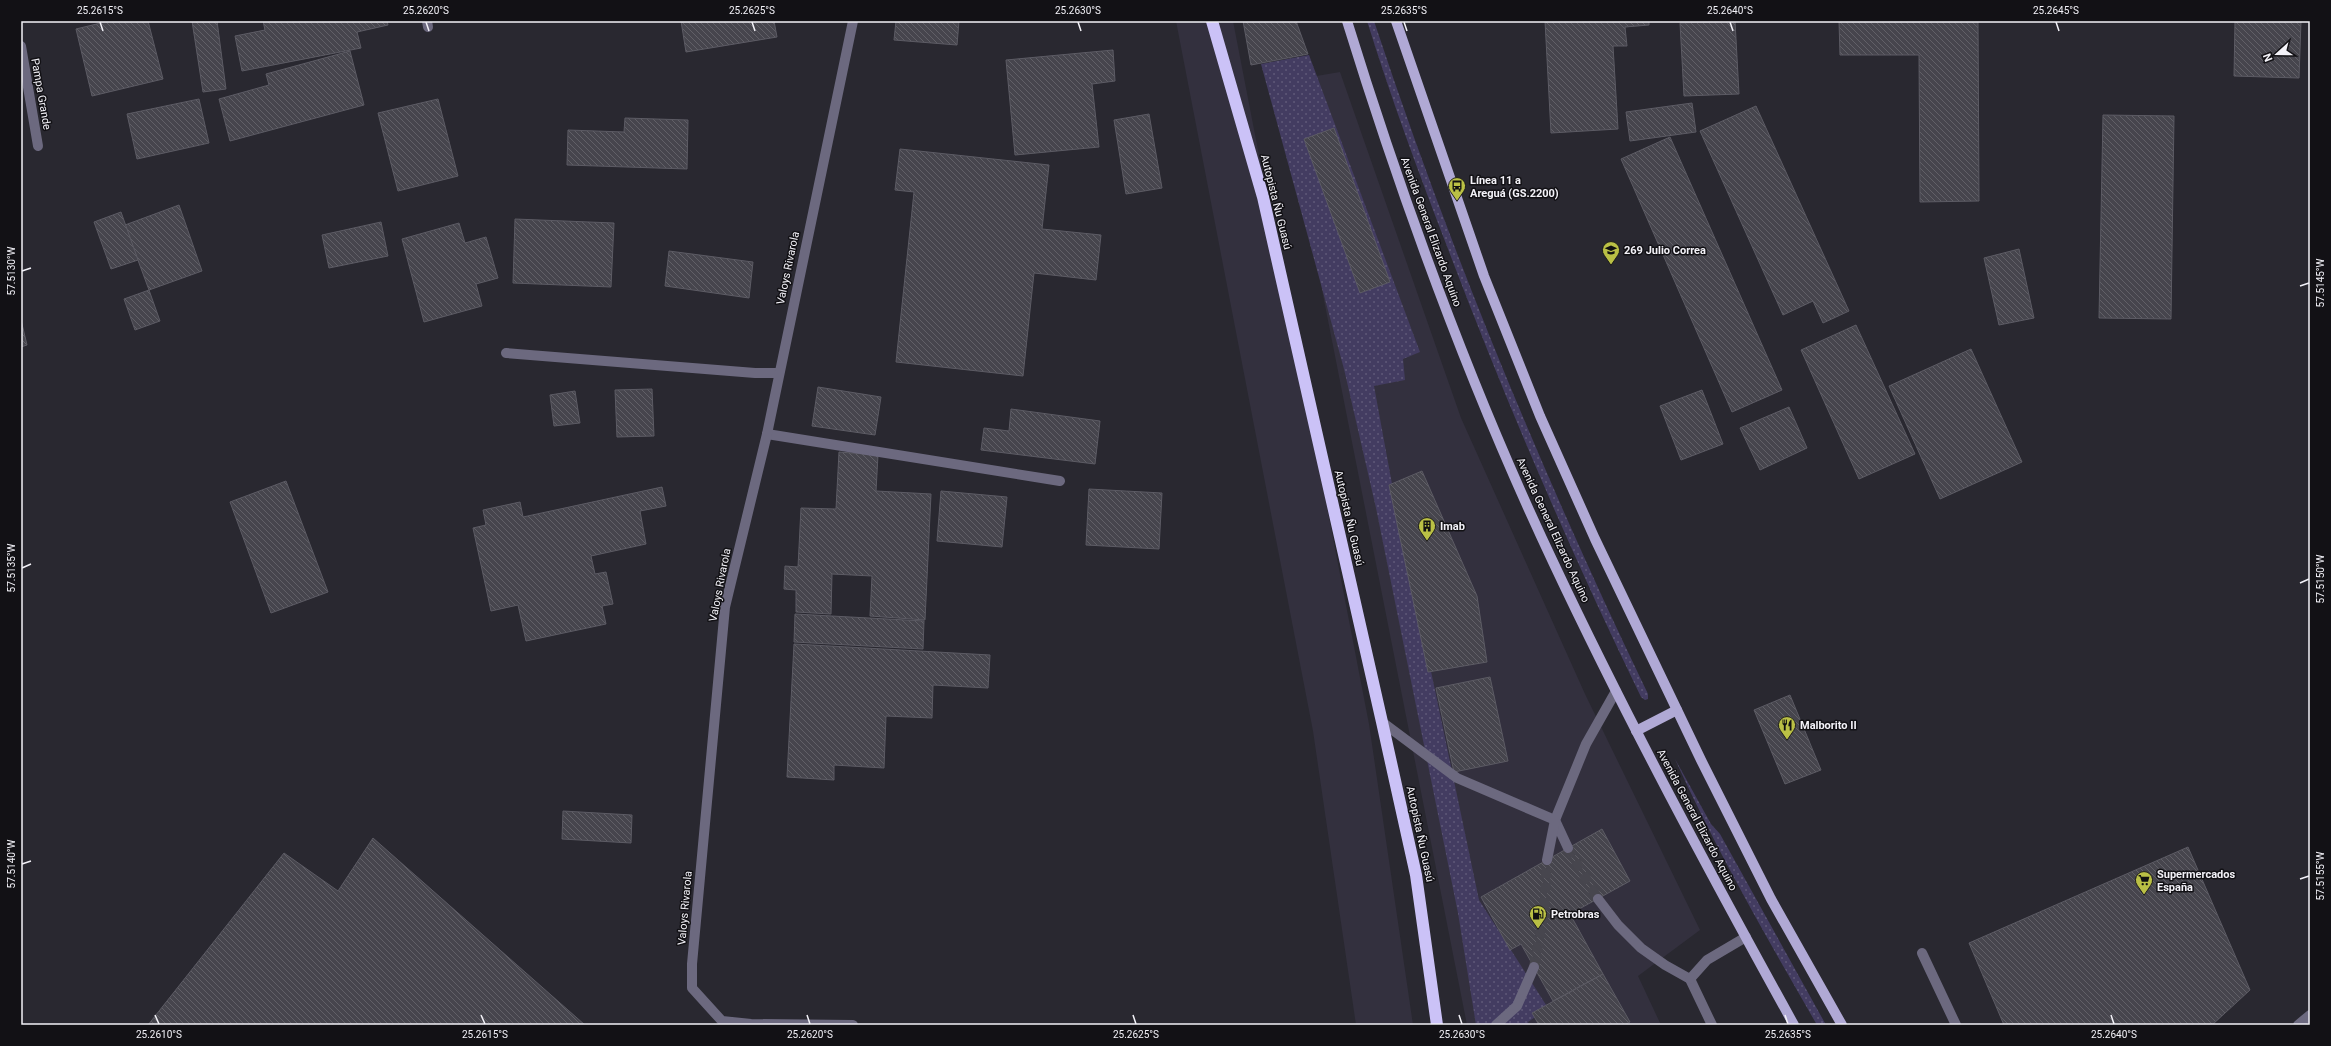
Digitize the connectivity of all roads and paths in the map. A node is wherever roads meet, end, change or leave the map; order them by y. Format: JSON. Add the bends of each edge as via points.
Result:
{"nodes":[{"id":1,"x":853,"y":21,"type":"edge"},
{"id":2,"x":1212,"y":21,"type":"edge"},
{"id":3,"x":1347,"y":21,"type":"edge"},
{"id":4,"x":1396,"y":21,"type":"edge"},
{"id":5,"x":21,"y":46,"type":"edge"},
{"id":6,"x":38,"y":146,"type":"dead end"},
{"id":7,"x":506,"y":352,"type":"dead end"},
{"id":8,"x":778,"y":373,"type":"junction"},
{"id":9,"x":767,"y":434,"type":"junction"},
{"id":10,"x":1060,"y":481,"type":"dead end"},
{"id":11,"x":1616,"y":691,"type":"junction"},
{"id":12,"x":1677,"y":710,"type":"junction"},
{"id":13,"x":1382,"y":722,"type":"junction"},
{"id":14,"x":1636,"y":731,"type":"junction"},
{"id":15,"x":1555,"y":820,"type":"junction"},
{"id":16,"x":1568,"y":848,"type":"tunnel mouth"},
{"id":17,"x":1547,"y":860,"type":"tunnel mouth"},
{"id":18,"x":1598,"y":899,"type":"tunnel mouth"},
{"id":19,"x":1746,"y":937,"type":"junction"},
{"id":20,"x":1922,"y":953,"type":"dead end"},
{"id":21,"x":1534,"y":968,"type":"tunnel mouth"},
{"id":22,"x":1690,"y":979,"type":"junction"},
{"id":23,"x":2310,"y":1016,"type":"edge"},
{"id":24,"x":853,"y":1025,"type":"edge"},
{"id":25,"x":1437,"y":1025,"type":"edge"},
{"id":26,"x":1496,"y":1025,"type":"edge"},
{"id":27,"x":1712,"y":1025,"type":"edge"},
{"id":28,"x":1794,"y":1025,"type":"edge"},
{"id":29,"x":1842,"y":1025,"type":"edge"},
{"id":30,"x":1956,"y":1025,"type":"edge"},
{"id":31,"x":2298,"y":1025,"type":"edge"}],
"edges":[{"from":1,"to":8,"type":"street","name":"Valoys Rivarola"},
{"from":2,"to":13,"type":"highway","name":"Autopista Ñu Guasú","via":[[1263,196]]},
{"from":3,"to":11,"type":"main road","name":"Avenida General Elizardo Aquino","via":[[1374,108],[1454,329],[1553,562]]},
{"from":4,"to":12,"type":"main road","via":[[1484,276],[1540,416],[1595,539]]},
{"from":5,"to":6,"type":"street","name":"Pampa Grande"},
{"from":7,"to":8,"type":"street"},
{"from":8,"to":9,"type":"street","name":"Valoys Rivarola"},
{"from":9,"to":10,"type":"street"},
{"from":9,"to":24,"type":"street","name":"Valoys Rivarola","via":[[726,607],[692,964],[692,988],[722,1021],[751,1024]]},
{"from":11,"to":14,"type":"main road","name":"Avenida General Elizardo Aquino"},
{"from":11,"to":15,"type":"street","via":[[1586,744]]},
{"from":12,"to":14,"type":"main road"},
{"from":12,"to":29,"type":"main road","via":[[1771,899]]},
{"from":13,"to":15,"type":"street","via":[[1457,778]]},
{"from":13,"to":25,"type":"highway","name":"Autopista Ñu Guasú","via":[[1416,874]]},
{"from":14,"to":19,"type":"main road","name":"Avenida General Elizardo Aquino"},
{"from":15,"to":16,"type":"street"},
{"from":15,"to":17,"type":"street"},
{"from":18,"to":22,"type":"street","via":[[1618,925],[1641,948]]},
{"from":19,"to":22,"type":"street","via":[[1707,960]]},
{"from":19,"to":28,"type":"main road","name":"Avenida General Elizardo Aquino"},
{"from":20,"to":30,"type":"street"},
{"from":21,"to":26,"type":"street","via":[[1517,1006]]},
{"from":22,"to":27,"type":"street"},
{"from":23,"to":31,"type":"street"}]}
